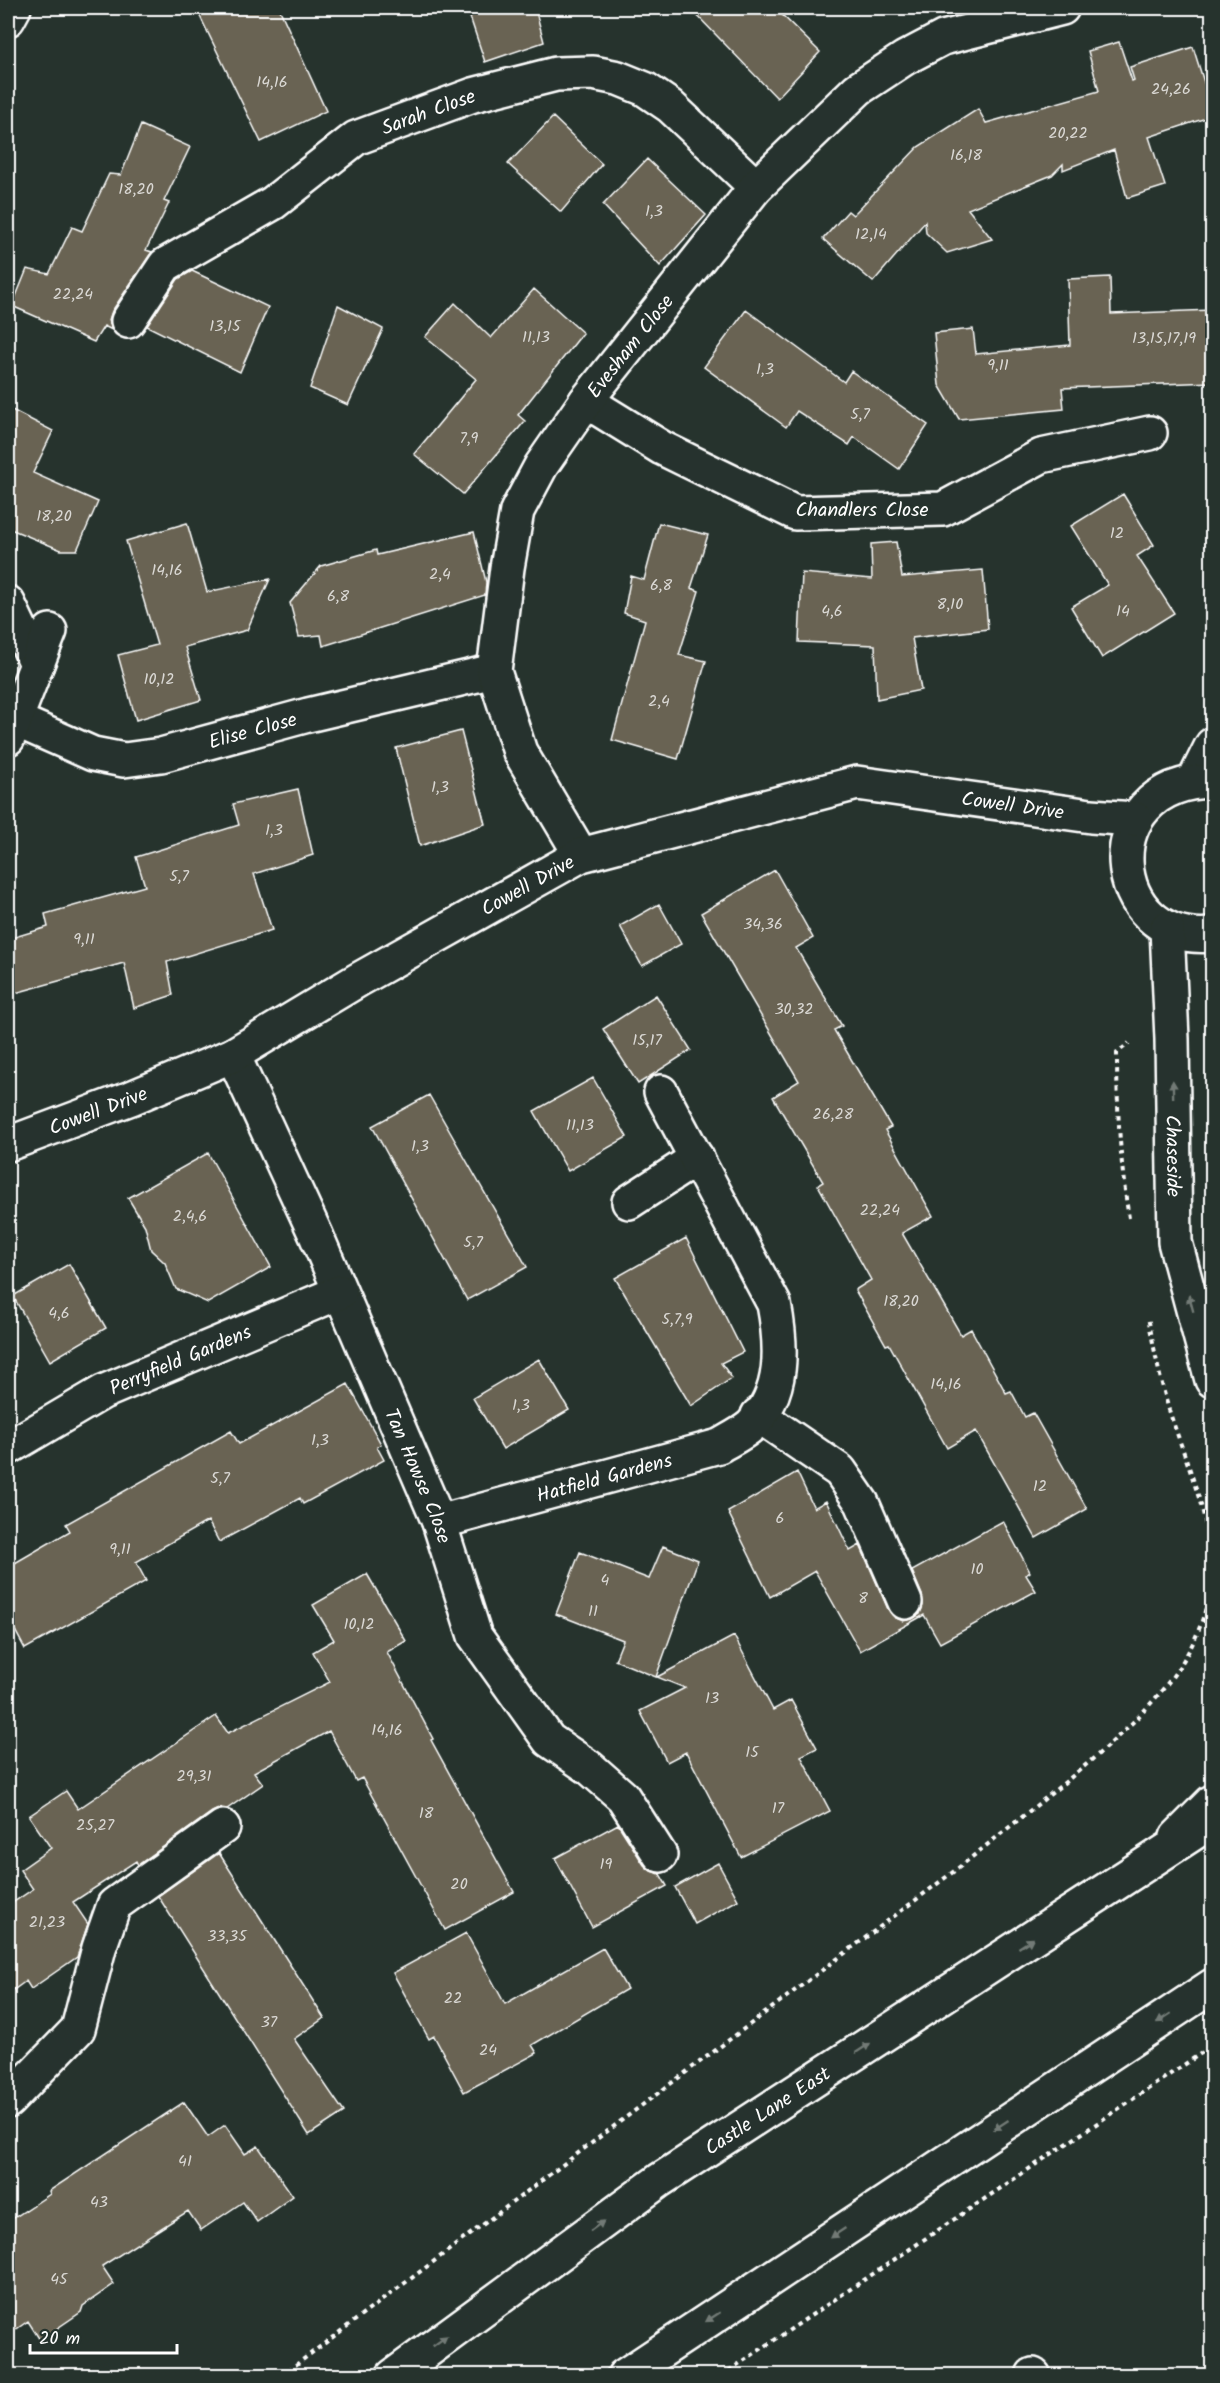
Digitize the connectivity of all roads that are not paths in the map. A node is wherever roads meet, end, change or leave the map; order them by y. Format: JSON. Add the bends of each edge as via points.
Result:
{"nodes":[{"id":1,"x":14,"y":8,"type":"edge"},
{"id":2,"x":1062,"y":8,"type":"edge"},
{"id":3,"x":8,"y":19,"type":"edge"},
{"id":4,"x":756,"y":187,"type":"junction"},
{"id":5,"x":128,"y":321,"type":"dead end"},
{"id":6,"x":586,"y":401,"type":"junction"},
{"id":7,"x":1150,"y":433,"type":"dead end"},
{"id":8,"x":8,"y":603,"type":"edge"},
{"id":9,"x":51,"y":631,"type":"dead end"},
{"id":10,"x":37,"y":664,"type":"junction"},
{"id":11,"x":494,"y":671,"type":"junction"},
{"id":12,"x":12,"y":729,"type":"edge"},
{"id":13,"x":1212,"y":745,"type":"edge"},
{"id":14,"x":1203,"y":781,"type":"edge"},
{"id":15,"x":1133,"y":826,"type":"junction"},
{"id":16,"x":581,"y":855,"type":"junction"},
{"id":17,"x":1167,"y":928,"type":"junction"},
{"id":18,"x":1212,"y":935,"type":"edge"},
{"id":19,"x":233,"y":1055,"type":"junction"},
{"id":20,"x":661,"y":1092,"type":"dead end"},
{"id":21,"x":8,"y":1144,"type":"edge"},
{"id":22,"x":697,"y":1158,"type":"junction"},
{"id":23,"x":629,"y":1202,"type":"dead end"},
{"id":24,"x":340,"y":1292,"type":"junction"},
{"id":25,"x":1212,"y":1380,"type":"edge"},
{"id":26,"x":759,"y":1415,"type":"junction"},
{"id":27,"x":13,"y":1434,"type":"edge"},
{"id":28,"x":438,"y":1522,"type":"junction"},
{"id":29,"x":904,"y":1602,"type":"dead end"},
{"id":30,"x":1212,"y":1802,"type":"edge"},
{"id":31,"x":1212,"y":1821,"type":"edge"},
{"id":32,"x":223,"y":1827,"type":"dead end"},
{"id":33,"x":1212,"y":1833,"type":"edge"},
{"id":34,"x":660,"y":1855,"type":"dead end"},
{"id":35,"x":1152,"y":1861,"type":"junction"},
{"id":36,"x":1212,"y":1986,"type":"edge"},
{"id":37,"x":8,"y":2101,"type":"edge"},
{"id":38,"x":393,"y":2376,"type":"edge"},
{"id":39,"x":624,"y":2376,"type":"edge"}],
"edges":[{"from":1,"to":3,"type":"street"},
{"from":2,"to":4,"type":"street","name":"Evesham Close","via":[[943,38],[905,58],[858,89]]},
{"from":4,"to":5,"type":"street","name":"Sarah Close","via":[[670,106],[645,89],[593,72],[556,74],[473,95],[356,138],[273,204],[165,265]]},
{"from":4,"to":6,"type":"street","name":"Evesham Close"},
{"from":6,"to":7,"type":"street","name":"Chandlers Close","via":[[662,448],[795,513],[943,508],[1041,456]]},
{"from":6,"to":11,"type":"street","name":"Evesham Close","via":[[541,466],[517,511]]},
{"from":8,"to":10,"type":"street"},
{"from":9,"to":10,"type":"street","name":"Elise Close"},
{"from":10,"to":12,"type":"street","name":"Elise Close"},
{"from":11,"to":12,"type":"street","name":"Elise Close","via":[[161,755],[124,760]]},
{"from":11,"to":16,"type":"street","name":"Evesham Close","via":[[520,752]]},
{"from":13,"to":14,"type":"street"},
{"from":14,"to":15,"type":"street","via":[[1170,788],[1149,802]]},
{"from":15,"to":16,"type":"street","name":"Cowell Drive","via":[[1091,816],[857,783]]},
{"from":15,"to":17,"type":"street","via":[[1126,845],[1125,869],[1133,893],[1147,913]]},
{"from":16,"to":19,"type":"street","name":"Cowell Drive"},
{"from":17,"to":18,"type":"street","via":[[1184,934]]},
{"from":25,"to":17,"type":"street","name":"Chaseside","one_way":true,"via":[[1175,1242]]},
{"from":19,"to":21,"type":"street","name":"Cowell Drive"},
{"from":19,"to":24,"type":"street","name":"Tan Howse Close"},
{"from":20,"to":22,"type":"street","name":"Hatfield Gardens"},
{"from":22,"to":23,"type":"street"},
{"from":22,"to":26,"type":"street","name":"Hatfield Gardens","via":[[774,1304],[781,1338],[780,1365],[771,1399]]},
{"from":24,"to":27,"type":"street","name":"Perryfield Gardens"},
{"from":24,"to":28,"type":"street","name":"Tan Howse Close"},
{"from":26,"to":28,"type":"street","name":"Hatfield Gardens","via":[[751,1426],[720,1446]]},
{"from":26,"to":29,"type":"street","via":[[840,1471],[862,1503]]},
{"from":28,"to":34,"type":"street","name":"Tan Howse Close","via":[[476,1636],[549,1740],[623,1797]]},
{"from":30,"to":35,"type":"street","name":"Castle Lane East"},
{"from":31,"to":35,"type":"street","name":"Castle Lane East"},
{"from":32,"to":37,"type":"street","via":[[114,1905],[78,2029]]},
{"from":33,"to":35,"type":"street","name":"Castle Lane East"},
{"from":38,"to":35,"type":"street","name":"Castle Lane East","one_way":true,"via":[[660,2180]]},
{"from":36,"to":39,"type":"street","one_way":true}]}
